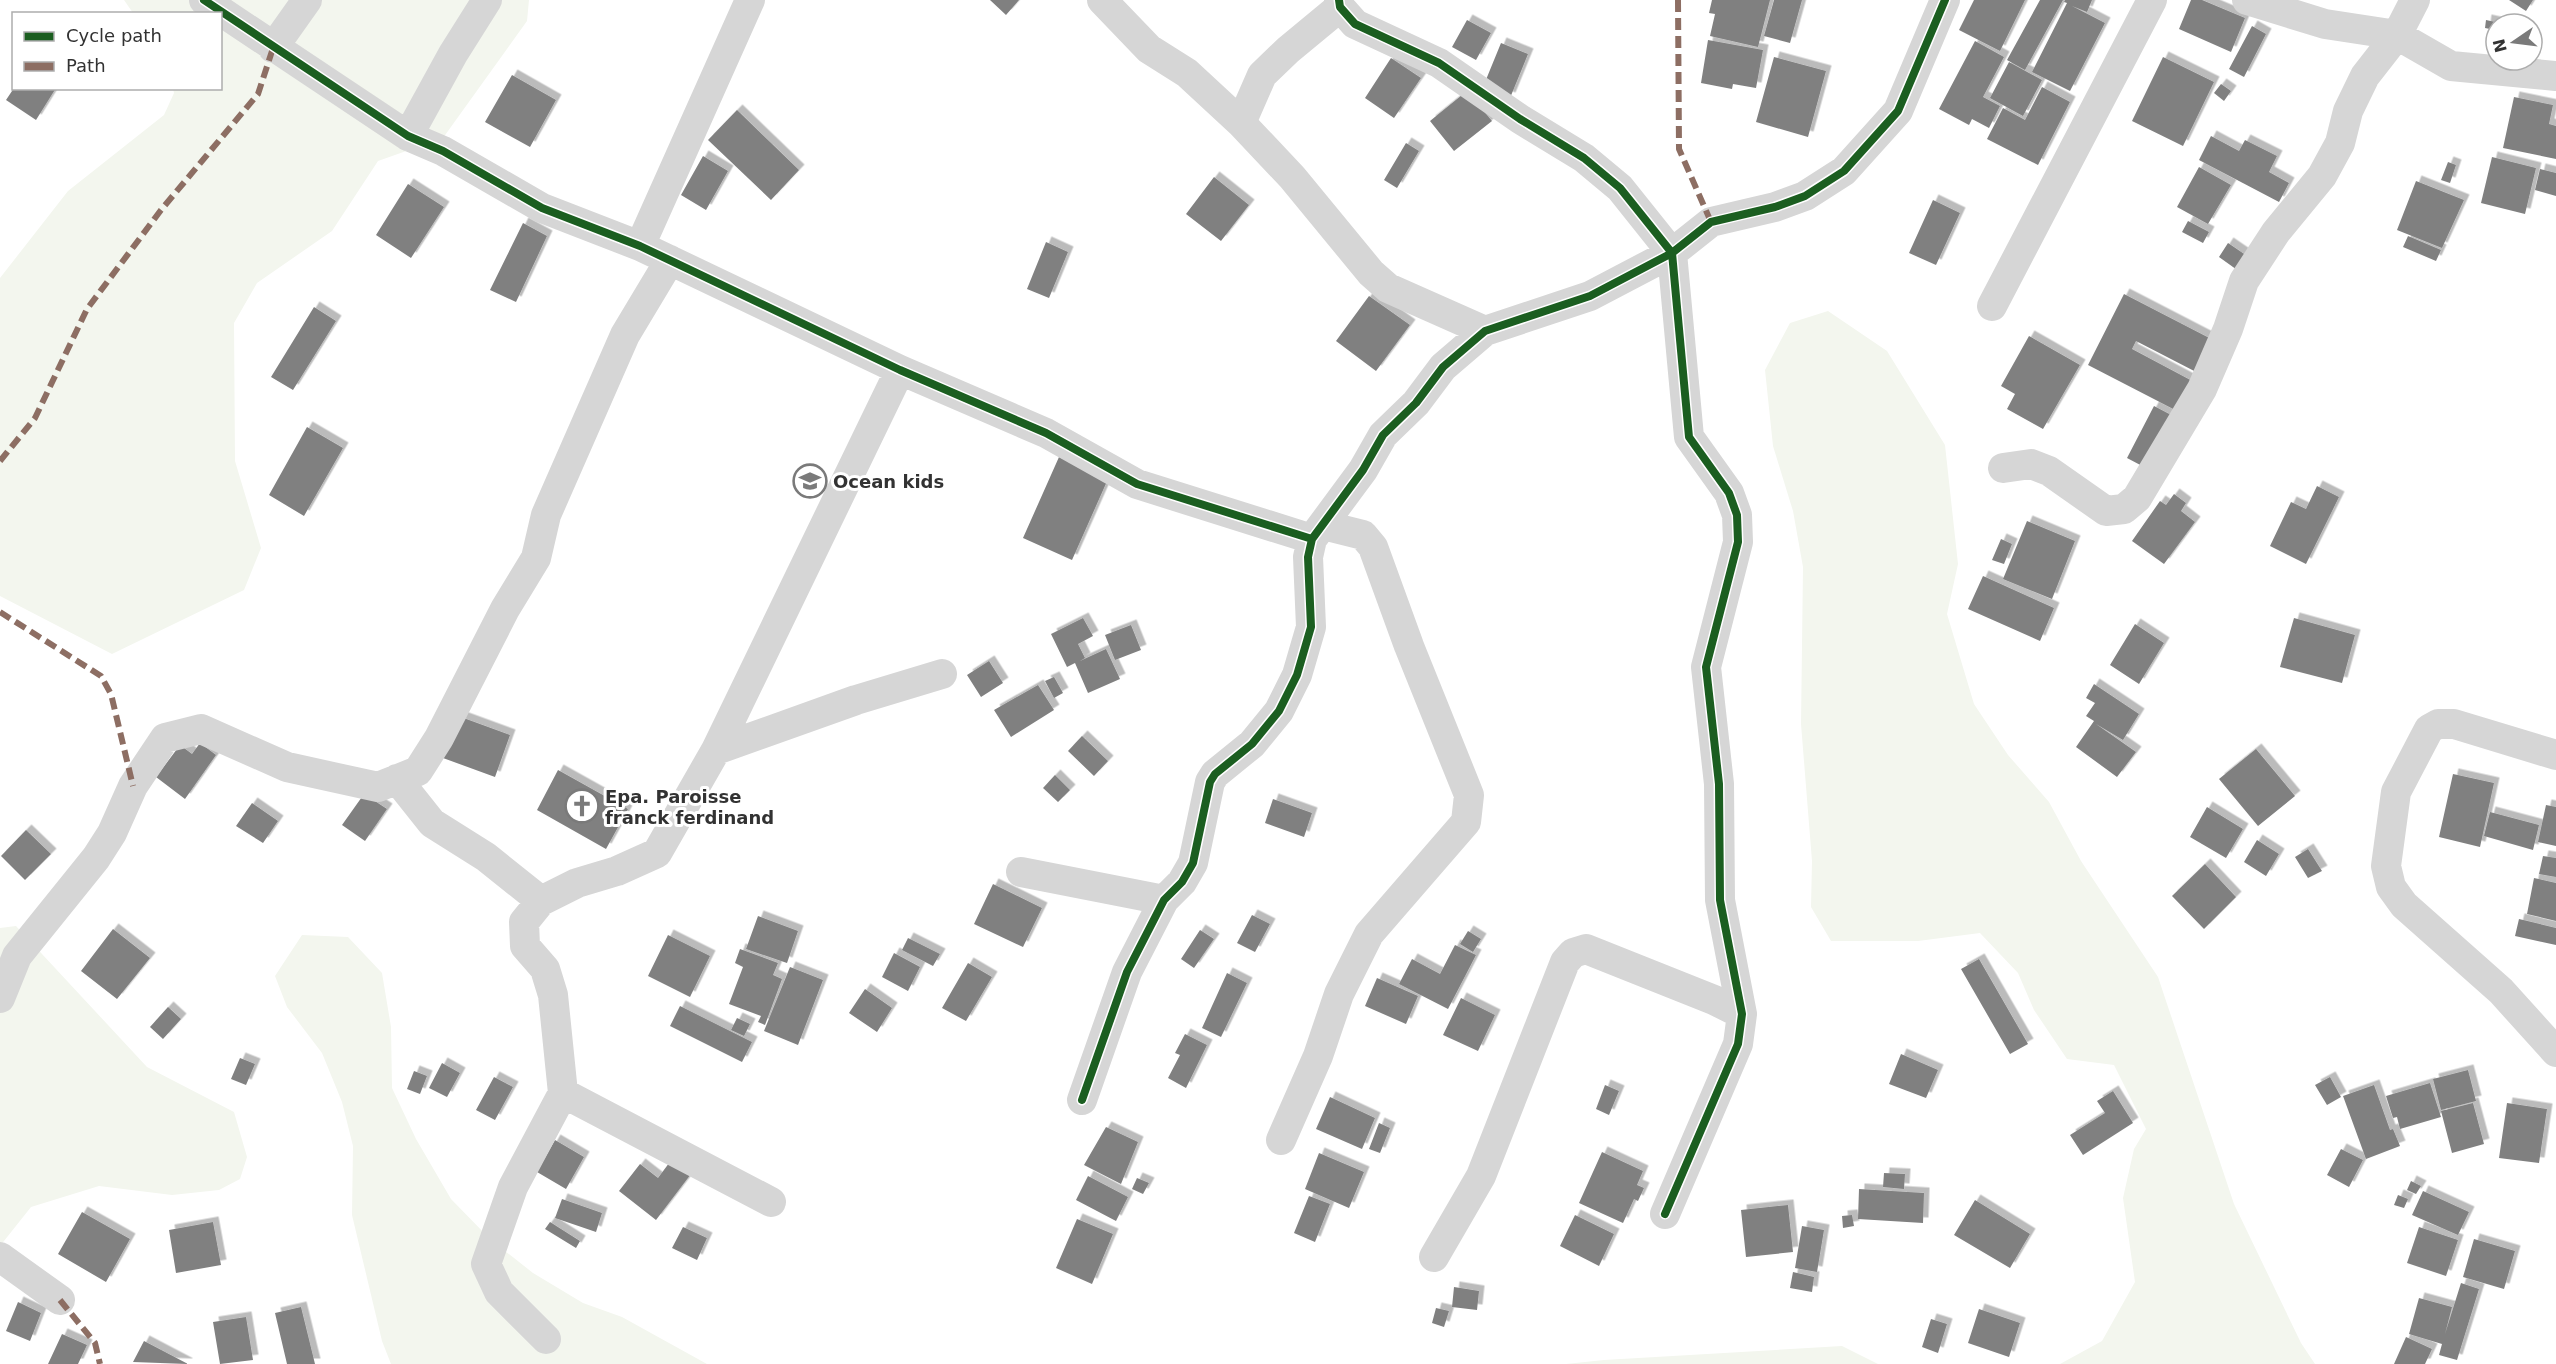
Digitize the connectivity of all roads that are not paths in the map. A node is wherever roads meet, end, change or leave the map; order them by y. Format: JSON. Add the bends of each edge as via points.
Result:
{"nodes":[{"id":1,"x":204,"y":0,"type":"edge"},
{"id":2,"x":307,"y":0,"type":"edge"},
{"id":3,"x":487,"y":0,"type":"edge"},
{"id":4,"x":750,"y":0,"type":"edge"},
{"id":5,"x":1102,"y":0,"type":"edge"},
{"id":6,"x":1945,"y":0,"type":"edge"},
{"id":7,"x":2152,"y":0,"type":"edge"},
{"id":8,"x":2247,"y":0,"type":"edge"},
{"id":9,"x":2415,"y":0,"type":"edge"},
{"id":10,"x":1340,"y":4,"type":"edge"},
{"id":11,"x":221,"y":12,"type":"edge"},
{"id":12,"x":222,"y":13,"type":"edge"},
{"id":13,"x":2397,"y":35,"type":"junction"},
{"id":14,"x":273,"y":48,"type":"junction"},
{"id":15,"x":2556,"y":76,"type":"edge"},
{"id":16,"x":1241,"y":123,"type":"junction"},
{"id":17,"x":408,"y":136,"type":"junction"},
{"id":18,"x":640,"y":246,"type":"junction"},
{"id":19,"x":1672,"y":253,"type":"junction"},
{"id":20,"x":670,"y":260,"type":"junction"},
{"id":21,"x":1992,"y":306,"type":"dead end"},
{"id":22,"x":1485,"y":331,"type":"junction"},
{"id":23,"x":900,"y":370,"type":"junction"},
{"id":24,"x":2003,"y":468,"type":"dead end"},
{"id":25,"x":1317,"y":532,"type":"junction"},
{"id":26,"x":942,"y":674,"type":"dead end"},
{"id":27,"x":716,"y":750,"type":"junction"},
{"id":28,"x":2556,"y":756,"type":"edge"},
{"id":29,"x":397,"y":779,"type":"junction"},
{"id":30,"x":1021,"y":872,"type":"dead end"},
{"id":31,"x":1164,"y":900,"type":"junction"},
{"id":32,"x":542,"y":902,"type":"junction"},
{"id":33,"x":0,"y":998,"type":"edge"},
{"id":34,"x":1742,"y":1014,"type":"junction"},
{"id":35,"x":2556,"y":1052,"type":"edge"},
{"id":36,"x":563,"y":1093,"type":"junction"},
{"id":37,"x":1082,"y":1100,"type":"dead end"},
{"id":38,"x":1281,"y":1140,"type":"dead end"},
{"id":39,"x":771,"y":1202,"type":"dead end"},
{"id":40,"x":1665,"y":1214,"type":"dead end"},
{"id":41,"x":0,"y":1257,"type":"edge"},
{"id":42,"x":1434,"y":1257,"type":"dead end"},
{"id":43,"x":60,"y":1300,"type":"dead end"},
{"id":44,"x":546,"y":1339,"type":"dead end"}],
"edges":[{"from":1,"to":11,"type":"street"},
{"from":2,"to":14,"type":"street"},
{"from":3,"to":17,"type":"street"},
{"from":4,"to":18,"type":"street"},
{"from":5,"to":16,"type":"street","via":[[1149,49],[1186,73]]},
{"from":6,"to":19,"type":"street","via":[[1898,111],[1844,171],[1805,196],[1711,222]]},
{"from":7,"to":21,"type":"street"},
{"from":8,"to":13,"type":"street","via":[[2325,24]]},
{"from":9,"to":13,"type":"street"},
{"from":10,"to":16,"type":"street","via":[[1262,75]]},
{"from":10,"to":19,"type":"street","via":[[1354,24],[1439,63],[1584,158],[1620,188]]},
{"from":12,"to":14,"type":"street"},
{"from":13,"to":15,"type":"street","via":[[2451,66]]},
{"from":13,"to":24,"type":"street","via":[[2365,76],[2348,111],[2340,143],[2322,176],[2276,232],[2244,281],[2202,389],[2137,498],[2124,509],[2106,511],[2049,471],[2031,464]]},
{"from":14,"to":17,"type":"street"},
{"from":16,"to":22,"type":"street","via":[[1388,288]]},
{"from":17,"to":18,"type":"street","via":[[542,208]]},
{"from":18,"to":20,"type":"street"},
{"from":19,"to":22,"type":"street","via":[[1590,296]]},
{"from":19,"to":34,"type":"street","via":[[1689,437],[1729,493],[1737,515],[1738,542],[1706,667],[1719,784],[1720,900]]},
{"from":20,"to":23,"type":"street"},
{"from":20,"to":29,"type":"street","via":[[625,335],[546,515],[536,558],[505,609],[439,738],[418,771]]},
{"from":22,"to":25,"type":"street","via":[[1443,367],[1416,403],[1383,435],[1363,470]]},
{"from":23,"to":25,"type":"street","via":[[1046,433],[1137,484]]},
{"from":23,"to":27,"type":"street"},
{"from":25,"to":31,"type":"street","via":[[1308,558],[1311,627],[1297,675],[1279,711],[1252,744],[1210,782],[1193,863],[1182,882]]},
{"from":25,"to":38,"type":"street","via":[[1363,534],[1373,547],[1469,795],[1466,822],[1369,934],[1339,994],[1318,1056]]},
{"from":26,"to":27,"type":"street"},
{"from":27,"to":32,"type":"street","via":[[657,853],[577,883]]},
{"from":28,"to":35,"type":"street","via":[[2454,724],[2438,724],[2429,729],[2396,792],[2386,866],[2391,887],[2404,905],[2501,991]]},
{"from":29,"to":32,"type":"street","via":[[432,824],[486,857]]},
{"from":29,"to":33,"type":"street","via":[[378,787],[287,767],[201,729],[165,738],[133,786],[96,858],[17,956]]},
{"from":30,"to":31,"type":"street"},
{"from":31,"to":37,"type":"street","via":[[1127,972]]},
{"from":32,"to":36,"type":"street","via":[[524,922],[525,946],[544,969],[553,995]]},
{"from":34,"to":40,"type":"street","via":[[1738,1044]]},
{"from":34,"to":42,"type":"street","via":[[1586,949],[1573,954],[1565,962],[1481,1176]]},
{"from":36,"to":39,"type":"street"},
{"from":36,"to":44,"type":"street","via":[[513,1187],[486,1264],[499,1292]]},
{"from":41,"to":43,"type":"street"}]}
